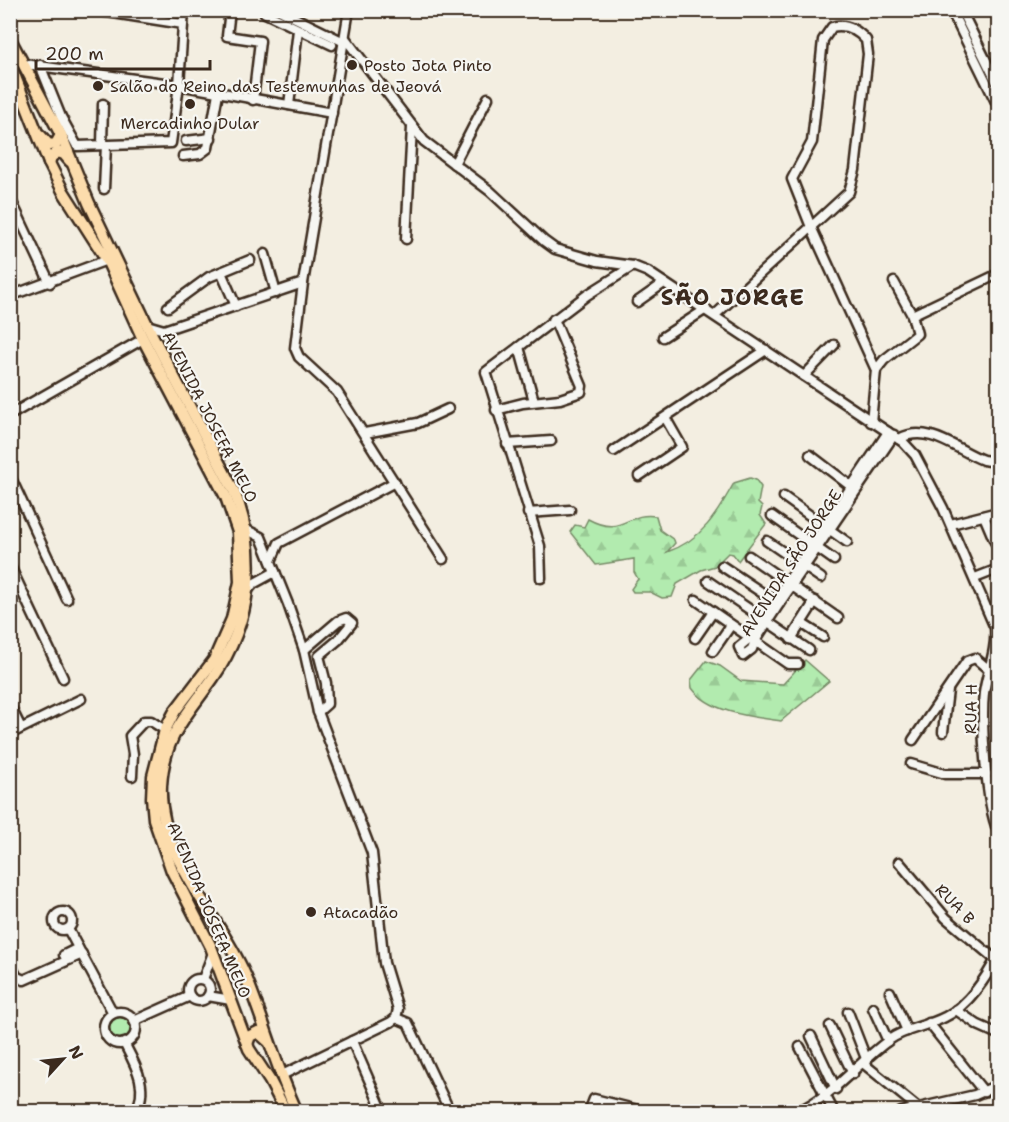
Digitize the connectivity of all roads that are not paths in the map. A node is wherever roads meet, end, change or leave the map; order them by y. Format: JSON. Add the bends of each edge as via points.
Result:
{"nodes":[{"id":1,"x":94,"y":10,"type":"edge"},
{"id":2,"x":184,"y":10,"type":"edge"},
{"id":3,"x":230,"y":10,"type":"edge"},
{"id":4,"x":279,"y":10,"type":"edge"},
{"id":5,"x":349,"y":10,"type":"edge"},
{"id":6,"x":951,"y":10,"type":"edge"},
{"id":7,"x":961,"y":10,"type":"edge"},
{"id":8,"x":265,"y":13,"type":"dead end"},
{"id":9,"x":183,"y":24,"type":"junction"},
{"id":10,"x":298,"y":30,"type":"junction"},
{"id":11,"x":10,"y":39,"type":"edge"},
{"id":12,"x":345,"y":40,"type":"junction"},
{"id":13,"x":332,"y":45,"type":"dead end"},
{"id":14,"x":10,"y":64,"type":"edge"},
{"id":15,"x":24,"y":64,"type":"junction"},
{"id":16,"x":40,"y":65,"type":"junction"},
{"id":17,"x":179,"y":85,"type":"junction"},
{"id":18,"x":999,"y":85,"type":"edge"},
{"id":19,"x":217,"y":97,"type":"junction"},
{"id":20,"x":488,"y":98,"type":"dead end"},
{"id":21,"x":253,"y":100,"type":"junction"},
{"id":22,"x":103,"y":104,"type":"dead end"},
{"id":23,"x":289,"y":105,"type":"junction"},
{"id":24,"x":999,"y":106,"type":"edge"},
{"id":25,"x":332,"y":113,"type":"junction"},
{"id":26,"x":58,"y":118,"type":"junction"},
{"id":27,"x":34,"y":125,"type":"junction"},
{"id":28,"x":412,"y":127,"type":"junction"},
{"id":29,"x":61,"y":135,"type":"junction"},
{"id":30,"x":211,"y":138,"type":"junction"},
{"id":31,"x":104,"y":145,"type":"junction"},
{"id":32,"x":49,"y":163,"type":"junction"},
{"id":33,"x":454,"y":164,"type":"junction"},
{"id":34,"x":76,"y":172,"type":"junction"},
{"id":35,"x":104,"y":189,"type":"dead end"},
{"id":36,"x":10,"y":198,"type":"edge"},
{"id":37,"x":811,"y":227,"type":"junction"},
{"id":38,"x":406,"y":239,"type":"dead end"},
{"id":39,"x":265,"y":254,"type":"dead end"},
{"id":40,"x":107,"y":260,"type":"junction"},
{"id":41,"x":250,"y":260,"type":"dead end"},
{"id":42,"x":633,"y":266,"type":"junction"},
{"id":43,"x":221,"y":272,"type":"junction"},
{"id":44,"x":999,"y":274,"type":"edge"},
{"id":45,"x":894,"y":282,"type":"dead end"},
{"id":46,"x":50,"y":283,"type":"junction"},
{"id":47,"x":303,"y":284,"type":"junction"},
{"id":48,"x":664,"y":284,"type":"junction"},
{"id":49,"x":276,"y":293,"type":"junction"},
{"id":50,"x":10,"y":296,"type":"edge"},
{"id":51,"x":637,"y":302,"type":"dead end"},
{"id":52,"x":236,"y":306,"type":"junction"},
{"id":53,"x":168,"y":308,"type":"dead end"},
{"id":54,"x":706,"y":309,"type":"junction"},
{"id":55,"x":715,"y":315,"type":"junction"},
{"id":56,"x":912,"y":315,"type":"junction"},
{"id":57,"x":554,"y":319,"type":"junction"},
{"id":58,"x":147,"y":325,"type":"junction"},
{"id":59,"x":164,"y":330,"type":"junction"},
{"id":60,"x":663,"y":337,"type":"dead end"},
{"id":61,"x":143,"y":339,"type":"junction"},
{"id":62,"x":156,"y":343,"type":"junction"},
{"id":63,"x":834,"y":345,"type":"dead end"},
{"id":64,"x":519,"y":347,"type":"junction"},
{"id":65,"x":766,"y":350,"type":"junction"},
{"id":66,"x":876,"y":370,"type":"junction"},
{"id":67,"x":804,"y":376,"type":"junction"},
{"id":68,"x":534,"y":401,"type":"junction"},
{"id":69,"x":448,"y":409,"type":"dead end"},
{"id":70,"x":496,"y":410,"type":"junction"},
{"id":71,"x":11,"y":413,"type":"edge"},
{"id":72,"x":666,"y":419,"type":"junction"},
{"id":73,"x":871,"y":422,"type":"junction"},
{"id":74,"x":365,"y":433,"type":"junction"},
{"id":75,"x":918,"y":435,"type":"junction"},
{"id":76,"x":895,"y":436,"type":"junction"},
{"id":77,"x":551,"y":441,"type":"dead end"},
{"id":78,"x":507,"y":444,"type":"junction"},
{"id":79,"x":911,"y":449,"type":"junction"},
{"id":80,"x":614,"y":451,"type":"dead end"},
{"id":81,"x":810,"y":455,"type":"dead end"},
{"id":82,"x":999,"y":456,"type":"edge"},
{"id":83,"x":10,"y":476,"type":"edge"},
{"id":84,"x":639,"y":476,"type":"dead end"},
{"id":85,"x":395,"y":482,"type":"junction"},
{"id":86,"x":855,"y":486,"type":"junction"},
{"id":87,"x":784,"y":496,"type":"dead end"},
{"id":88,"x":570,"y":510,"type":"dead end"},
{"id":89,"x":999,"y":512,"type":"edge"},
{"id":90,"x":528,"y":513,"type":"junction"},
{"id":91,"x":772,"y":516,"type":"dead end"},
{"id":92,"x":984,"y":516,"type":"junction"},
{"id":93,"x":951,"y":524,"type":"junction"},
{"id":94,"x":827,"y":528,"type":"junction"},
{"id":95,"x":247,"y":530,"type":"junction"},
{"id":96,"x":261,"y":537,"type":"junction"},
{"id":97,"x":767,"y":541,"type":"dead end"},
{"id":98,"x":847,"y":542,"type":"dead end"},
{"id":99,"x":995,"y":542,"type":"dead end"},
{"id":100,"x":279,"y":543,"type":"junction"},
{"id":101,"x":815,"y":546,"type":"junction"},
{"id":102,"x":749,"y":556,"type":"dead end"},
{"id":103,"x":443,"y":559,"type":"dead end"},
{"id":104,"x":834,"y":560,"type":"dead end"},
{"id":105,"x":271,"y":561,"type":"junction"},
{"id":106,"x":802,"y":565,"type":"junction"},
{"id":107,"x":10,"y":566,"type":"edge"},
{"id":108,"x":722,"y":566,"type":"dead end"},
{"id":109,"x":999,"y":569,"type":"edge"},
{"id":110,"x":275,"y":572,"type":"junction"},
{"id":111,"x":541,"y":578,"type":"dead end"},
{"id":112,"x":821,"y":578,"type":"dead end"},
{"id":113,"x":975,"y":578,"type":"junction"},
{"id":114,"x":708,"y":581,"type":"dead end"},
{"id":115,"x":789,"y":584,"type":"junction"},
{"id":116,"x":248,"y":590,"type":"junction"},
{"id":117,"x":67,"y":600,"type":"dead end"},
{"id":118,"x":696,"y":600,"type":"dead end"},
{"id":119,"x":815,"y":601,"type":"junction"},
{"id":120,"x":777,"y":602,"type":"junction"},
{"id":121,"x":713,"y":612,"type":"junction"},
{"id":122,"x":838,"y":618,"type":"dead end"},
{"id":123,"x":764,"y":621,"type":"junction"},
{"id":124,"x":801,"y":622,"type":"junction"},
{"id":125,"x":731,"y":625,"type":"junction"},
{"id":126,"x":997,"y":628,"type":"edge"},
{"id":127,"x":695,"y":638,"type":"dead end"},
{"id":128,"x":823,"y":638,"type":"dead end"},
{"id":129,"x":752,"y":639,"type":"junction"},
{"id":130,"x":791,"y":639,"type":"junction"},
{"id":131,"x":809,"y":650,"type":"dead end"},
{"id":132,"x":304,"y":651,"type":"junction"},
{"id":133,"x":713,"y":651,"type":"dead end"},
{"id":134,"x":798,"y":664,"type":"dead end"},
{"id":135,"x":988,"y":669,"type":"junction"},
{"id":136,"x":63,"y":678,"type":"dead end"},
{"id":137,"x":948,"y":686,"type":"junction"},
{"id":138,"x":81,"y":699,"type":"dead end"},
{"id":139,"x":10,"y":706,"type":"edge"},
{"id":140,"x":318,"y":712,"type":"junction"},
{"id":141,"x":21,"y":728,"type":"junction"},
{"id":142,"x":165,"y":730,"type":"junction"},
{"id":143,"x":943,"y":732,"type":"dead end"},
{"id":144,"x":10,"y":734,"type":"edge"},
{"id":145,"x":913,"y":740,"type":"dead end"},
{"id":146,"x":911,"y":764,"type":"dead end"},
{"id":147,"x":987,"y":774,"type":"junction"},
{"id":148,"x":132,"y":776,"type":"dead end"},
{"id":149,"x":999,"y":831,"type":"edge"},
{"id":150,"x":899,"y":862,"type":"dead end"},
{"id":151,"x":68,"y":929,"type":"dead end"},
{"id":152,"x":80,"y":951,"type":"junction"},
{"id":153,"x":213,"y":953,"type":"junction"},
{"id":154,"x":997,"y":958,"type":"edge"},
{"id":155,"x":10,"y":964,"type":"edge"},
{"id":156,"x":224,"y":979,"type":"junction"},
{"id":157,"x":208,"y":987,"type":"junction"},
{"id":158,"x":890,"y":992,"type":"dead end"},
{"id":159,"x":190,"y":996,"type":"junction"},
{"id":160,"x":232,"y":1001,"type":"junction"},
{"id":161,"x":873,"y":1008,"type":"dead end"},
{"id":162,"x":259,"y":1010,"type":"junction"},
{"id":163,"x":956,"y":1010,"type":"junction"},
{"id":164,"x":848,"y":1012,"type":"dead end"},
{"id":165,"x":113,"y":1013,"type":"junction"},
{"id":166,"x":396,"y":1018,"type":"junction"},
{"id":167,"x":134,"y":1021,"type":"junction"},
{"id":168,"x":929,"y":1023,"type":"junction"},
{"id":169,"x":830,"y":1026,"type":"dead end"},
{"id":170,"x":907,"y":1031,"type":"junction"},
{"id":171,"x":999,"y":1034,"type":"edge"},
{"id":172,"x":811,"y":1036,"type":"dead end"},
{"id":173,"x":352,"y":1041,"type":"junction"},
{"id":174,"x":888,"y":1041,"type":"junction"},
{"id":175,"x":124,"y":1043,"type":"junction"},
{"id":176,"x":247,"y":1044,"type":"junction"},
{"id":177,"x":800,"y":1047,"type":"dead end"},
{"id":178,"x":275,"y":1055,"type":"junction"},
{"id":179,"x":865,"y":1062,"type":"junction"},
{"id":180,"x":853,"y":1074,"type":"junction"},
{"id":181,"x":282,"y":1075,"type":"junction"},
{"id":182,"x":999,"y":1085,"type":"edge"},
{"id":183,"x":836,"y":1089,"type":"junction"},
{"id":184,"x":984,"y":1092,"type":"junction"},
{"id":185,"x":825,"y":1096,"type":"junction"},
{"id":186,"x":917,"y":1107,"type":"junction"},
{"id":187,"x":135,"y":1112,"type":"edge"},
{"id":188,"x":286,"y":1112,"type":"edge"},
{"id":189,"x":297,"y":1112,"type":"edge"},
{"id":190,"x":383,"y":1112,"type":"edge"},
{"id":191,"x":450,"y":1112,"type":"edge"},
{"id":192,"x":589,"y":1112,"type":"edge"},
{"id":193,"x":646,"y":1112,"type":"edge"},
{"id":194,"x":797,"y":1112,"type":"edge"},
{"id":195,"x":834,"y":1112,"type":"edge"},
{"id":196,"x":901,"y":1112,"type":"edge"}],
"edges":[{"from":1,"to":9,"type":"street"},
{"from":2,"to":9,"type":"street"},
{"from":3,"to":21,"type":"street","via":[[227,36],[260,41]]},
{"from":4,"to":12,"type":"street"},
{"from":5,"to":12,"type":"street"},
{"from":6,"to":24,"type":"street"},
{"from":7,"to":18,"type":"street"},
{"from":8,"to":10,"type":"street"},
{"from":9,"to":17,"type":"street"},
{"from":10,"to":13,"type":"street"},
{"from":10,"to":23,"type":"street"},
{"from":11,"to":15,"type":"main road","name":"AVENIDA JOSEFA MELO"},
{"from":12,"to":25,"type":"street"},
{"from":12,"to":28,"type":"street"},
{"from":14,"to":27,"type":"main road","name":"AVENIDA JOSEFA MELO"},
{"from":15,"to":16,"type":"street"},
{"from":15,"to":26,"type":"main road","name":"AVENIDA JOSEFA MELO"},
{"from":16,"to":17,"type":"street"},
{"from":16,"to":26,"type":"street"},
{"from":17,"to":19,"type":"street"},
{"from":17,"to":31,"type":"street","via":[[172,142]]},
{"from":19,"to":21,"type":"street"},
{"from":19,"to":30,"type":"street"},
{"from":20,"to":33,"type":"street"},
{"from":21,"to":23,"type":"street"},
{"from":22,"to":31,"type":"street"},
{"from":23,"to":25,"type":"street"},
{"from":25,"to":47,"type":"street"},
{"from":26,"to":29,"type":"main road","name":"AVENIDA JOSEFA MELO"},
{"from":26,"to":31,"type":"street","via":[[76,145]]},
{"from":27,"to":29,"type":"main road","via":[[50,145],[56,144]]},
{"from":27,"to":32,"type":"main road","name":"AVENIDA JOSEFA MELO"},
{"from":28,"to":33,"type":"street"},
{"from":28,"to":38,"type":"street"},
{"from":29,"to":34,"type":"main road","name":"AVENIDA JOSEFA MELO"},
{"from":30,"to":30,"type":"street","via":[[206,150],[186,155],[188,141]]},
{"from":31,"to":35,"type":"street"},
{"from":32,"to":34,"type":"main road","via":[[53,154],[62,153]]},
{"from":32,"to":40,"type":"main road","name":"AVENIDA JOSEFA MELO"},
{"from":33,"to":42,"type":"street","via":[[555,249]]},
{"from":34,"to":58,"type":"main road","name":"AVENIDA JOSEFA MELO"},
{"from":36,"to":46,"type":"street"},
{"from":37,"to":37,"type":"street","via":[[844,198],[854,177],[868,46],[862,36],[844,26],[832,27],[823,40],[812,142],[792,179]]},
{"from":37,"to":55,"type":"street"},
{"from":37,"to":66,"type":"street"},
{"from":39,"to":49,"type":"street"},
{"from":40,"to":46,"type":"street"},
{"from":40,"to":61,"type":"main road","name":"AVENIDA JOSEFA MELO"},
{"from":41,"to":43,"type":"street"},
{"from":42,"to":48,"type":"street"},
{"from":42,"to":57,"type":"street"},
{"from":43,"to":52,"type":"street"},
{"from":43,"to":53,"type":"street","via":[[190,289]]},
{"from":44,"to":56,"type":"street"},
{"from":45,"to":56,"type":"street"},
{"from":46,"to":50,"type":"street"},
{"from":47,"to":49,"type":"street"},
{"from":47,"to":74,"type":"street","via":[[294,343],[297,353],[337,393]]},
{"from":48,"to":51,"type":"street"},
{"from":48,"to":54,"type":"street"},
{"from":49,"to":52,"type":"street"},
{"from":52,"to":59,"type":"street"},
{"from":54,"to":55,"type":"street"},
{"from":54,"to":60,"type":"street"},
{"from":55,"to":65,"type":"street"},
{"from":56,"to":66,"type":"street","via":[[917,334]]},
{"from":57,"to":64,"type":"street"},
{"from":57,"to":68,"type":"street","via":[[582,386],[581,392]]},
{"from":58,"to":59,"type":"street"},
{"from":58,"to":62,"type":"main road","name":"AVENIDA JOSEFA MELO"},
{"from":59,"to":62,"type":"street"},
{"from":61,"to":71,"type":"street"},
{"from":61,"to":142,"type":"main road","name":"AVENIDA JOSEFA MELO","via":[[226,497],[241,548],[237,603],[222,644]]},
{"from":62,"to":95,"type":"main road","name":"AVENIDA JOSEFA MELO","via":[[234,491]]},
{"from":63,"to":67,"type":"street"},
{"from":64,"to":68,"type":"street"},
{"from":64,"to":70,"type":"street","via":[[486,372]]},
{"from":65,"to":67,"type":"street"},
{"from":65,"to":72,"type":"street"},
{"from":66,"to":73,"type":"street"},
{"from":67,"to":73,"type":"street"},
{"from":68,"to":70,"type":"street"},
{"from":69,"to":74,"type":"street","via":[[418,423]]},
{"from":70,"to":78,"type":"street"},
{"from":72,"to":80,"type":"street"},
{"from":72,"to":84,"type":"street","via":[[682,447]]},
{"from":73,"to":76,"type":"street"},
{"from":74,"to":85,"type":"street"},
{"from":75,"to":76,"type":"street"},
{"from":75,"to":76,"type":"street"},
{"from":75,"to":79,"type":"street"},
{"from":75,"to":82,"type":"street","via":[[941,439],[983,460]]},
{"from":76,"to":79,"type":"street"},
{"from":76,"to":86,"type":"street","name":"AVENIDA SÃO JORGE"},
{"from":77,"to":78,"type":"street"},
{"from":78,"to":90,"type":"street"},
{"from":79,"to":93,"type":"street","name":"RUA H"},
{"from":81,"to":86,"type":"street"},
{"from":83,"to":117,"type":"street"},
{"from":85,"to":100,"type":"street"},
{"from":85,"to":103,"type":"street"},
{"from":86,"to":94,"type":"street","name":"AVENIDA SÃO JORGE"},
{"from":87,"to":94,"type":"street"},
{"from":88,"to":90,"type":"street"},
{"from":89,"to":92,"type":"street"},
{"from":90,"to":111,"type":"street","via":[[541,553]]},
{"from":91,"to":101,"type":"street"},
{"from":92,"to":93,"type":"street"},
{"from":92,"to":99,"type":"street"},
{"from":93,"to":113,"type":"street","name":"RUA H"},
{"from":94,"to":98,"type":"street"},
{"from":94,"to":101,"type":"street","name":"AVENIDA SÃO JORGE"},
{"from":95,"to":96,"type":"street"},
{"from":95,"to":116,"type":"main road","name":"AVENIDA JOSEFA MELO"},
{"from":96,"to":100,"type":"street"},
{"from":96,"to":105,"type":"street"},
{"from":97,"to":106,"type":"street"},
{"from":100,"to":105,"type":"street"},
{"from":101,"to":104,"type":"street"},
{"from":101,"to":106,"type":"street","name":"AVENIDA SÃO JORGE"},
{"from":102,"to":115,"type":"street"},
{"from":105,"to":110,"type":"street"},
{"from":106,"to":112,"type":"street"},
{"from":106,"to":115,"type":"street","name":"AVENIDA SÃO JORGE"},
{"from":107,"to":136,"type":"street"},
{"from":108,"to":120,"type":"street"},
{"from":109,"to":113,"type":"street"},
{"from":110,"to":116,"type":"street"},
{"from":110,"to":132,"type":"street"},
{"from":113,"to":126,"type":"street","name":"RUA H"},
{"from":114,"to":123,"type":"street"},
{"from":115,"to":119,"type":"street"},
{"from":115,"to":120,"type":"street","name":"AVENIDA SÃO JORGE"},
{"from":116,"to":162,"type":"main road","name":"AVENIDA JOSEFA MELO","via":[[232,644],[174,732],[166,755],[161,802],[169,839],[227,938]]},
{"from":118,"to":121,"type":"street"},
{"from":119,"to":122,"type":"street"},
{"from":119,"to":124,"type":"street"},
{"from":120,"to":123,"type":"street","name":"AVENIDA SÃO JORGE"},
{"from":121,"to":125,"type":"street"},
{"from":121,"to":127,"type":"street"},
{"from":123,"to":129,"type":"street","name":"AVENIDA SÃO JORGE"},
{"from":123,"to":130,"type":"street"},
{"from":124,"to":128,"type":"street"},
{"from":124,"to":130,"type":"street"},
{"from":125,"to":129,"type":"street"},
{"from":125,"to":133,"type":"street"},
{"from":126,"to":135,"type":"street","name":"RUA H"},
{"from":129,"to":134,"type":"street","via":[[788,664]]},
{"from":130,"to":131,"type":"street"},
{"from":132,"to":140,"type":"street"},
{"from":132,"to":140,"type":"street","via":[[338,621],[346,618],[352,623],[319,656],[327,704]]},
{"from":135,"to":137,"type":"street","via":[[975,658],[969,659]]},
{"from":135,"to":147,"type":"street","name":"RUA H","via":[[984,698]]},
{"from":137,"to":143,"type":"street"},
{"from":137,"to":145,"type":"street"},
{"from":138,"to":141,"type":"street"},
{"from":139,"to":141,"type":"street"},
{"from":140,"to":166,"type":"street","via":[[372,853],[384,963],[398,1009]]},
{"from":141,"to":144,"type":"street"},
{"from":142,"to":148,"type":"street","via":[[144,721],[130,736]]},
{"from":142,"to":153,"type":"main road","name":"AVENIDA JOSEFA MELO","via":[[153,776],[154,819],[172,871]]},
{"from":146,"to":147,"type":"street","via":[[945,774]]},
{"from":147,"to":149,"type":"street","name":"RUA H","via":[[992,814]]},
{"from":150,"to":154,"type":"street","name":"RUA B","via":[[946,918]]},
{"from":151,"to":152,"type":"street"},
{"from":152,"to":155,"type":"street","via":[[24,980],[16,976]]},
{"from":152,"to":165,"type":"street"},
{"from":153,"to":156,"type":"main road","name":"AVENIDA JOSEFA MELO"},
{"from":153,"to":157,"type":"street"},
{"from":154,"to":163,"type":"street","via":[[986,977]]},
{"from":156,"to":157,"type":"street"},
{"from":156,"to":160,"type":"main road","name":"AVENIDA JOSEFA MELO"},
{"from":157,"to":159,"type":"street","via":[[201,1001]]},
{"from":157,"to":159,"type":"street","via":[[194,980]]},
{"from":157,"to":160,"type":"street"},
{"from":158,"to":170,"type":"street"},
{"from":159,"to":167,"type":"street"},
{"from":160,"to":162,"type":"main road","via":[[246,1020]]},
{"from":160,"to":176,"type":"main road","name":"AVENIDA JOSEFA MELO"},
{"from":161,"to":174,"type":"street"},
{"from":162,"to":178,"type":"main road","name":"AVENIDA JOSEFA MELO"},
{"from":163,"to":168,"type":"street"},
{"from":163,"to":171,"type":"street"},
{"from":164,"to":179,"type":"street"},
{"from":165,"to":167,"type":"street","via":[[128,1014]]},
{"from":165,"to":175,"type":"street","via":[[106,1019],[104,1033],[110,1041]]},
{"from":166,"to":173,"type":"street"},
{"from":166,"to":191,"type":"street","via":[[408,1023]]},
{"from":167,"to":175,"type":"street","via":[[134,1034]]},
{"from":168,"to":170,"type":"street"},
{"from":168,"to":184,"type":"street"},
{"from":169,"to":180,"type":"street"},
{"from":170,"to":174,"type":"street"},
{"from":172,"to":183,"type":"street"},
{"from":173,"to":181,"type":"street"},
{"from":173,"to":190,"type":"street"},
{"from":174,"to":179,"type":"street"},
{"from":175,"to":187,"type":"street","via":[[142,1089]]},
{"from":176,"to":178,"type":"main road","via":[[254,1033],[262,1034]]},
{"from":176,"to":188,"type":"main road","name":"AVENIDA JOSEFA MELO"},
{"from":177,"to":185,"type":"street"},
{"from":178,"to":181,"type":"main road","name":"AVENIDA JOSEFA MELO"},
{"from":179,"to":180,"type":"street"},
{"from":179,"to":186,"type":"street"},
{"from":180,"to":183,"type":"street"},
{"from":181,"to":189,"type":"main road","name":"AVENIDA JOSEFA MELO"},
{"from":182,"to":184,"type":"street"},
{"from":183,"to":185,"type":"street"},
{"from":184,"to":186,"type":"street"},
{"from":185,"to":194,"type":"street"},
{"from":185,"to":195,"type":"street"},
{"from":186,"to":196,"type":"street"},
{"from":192,"to":193,"type":"street","via":[[594,1099]]}]}
